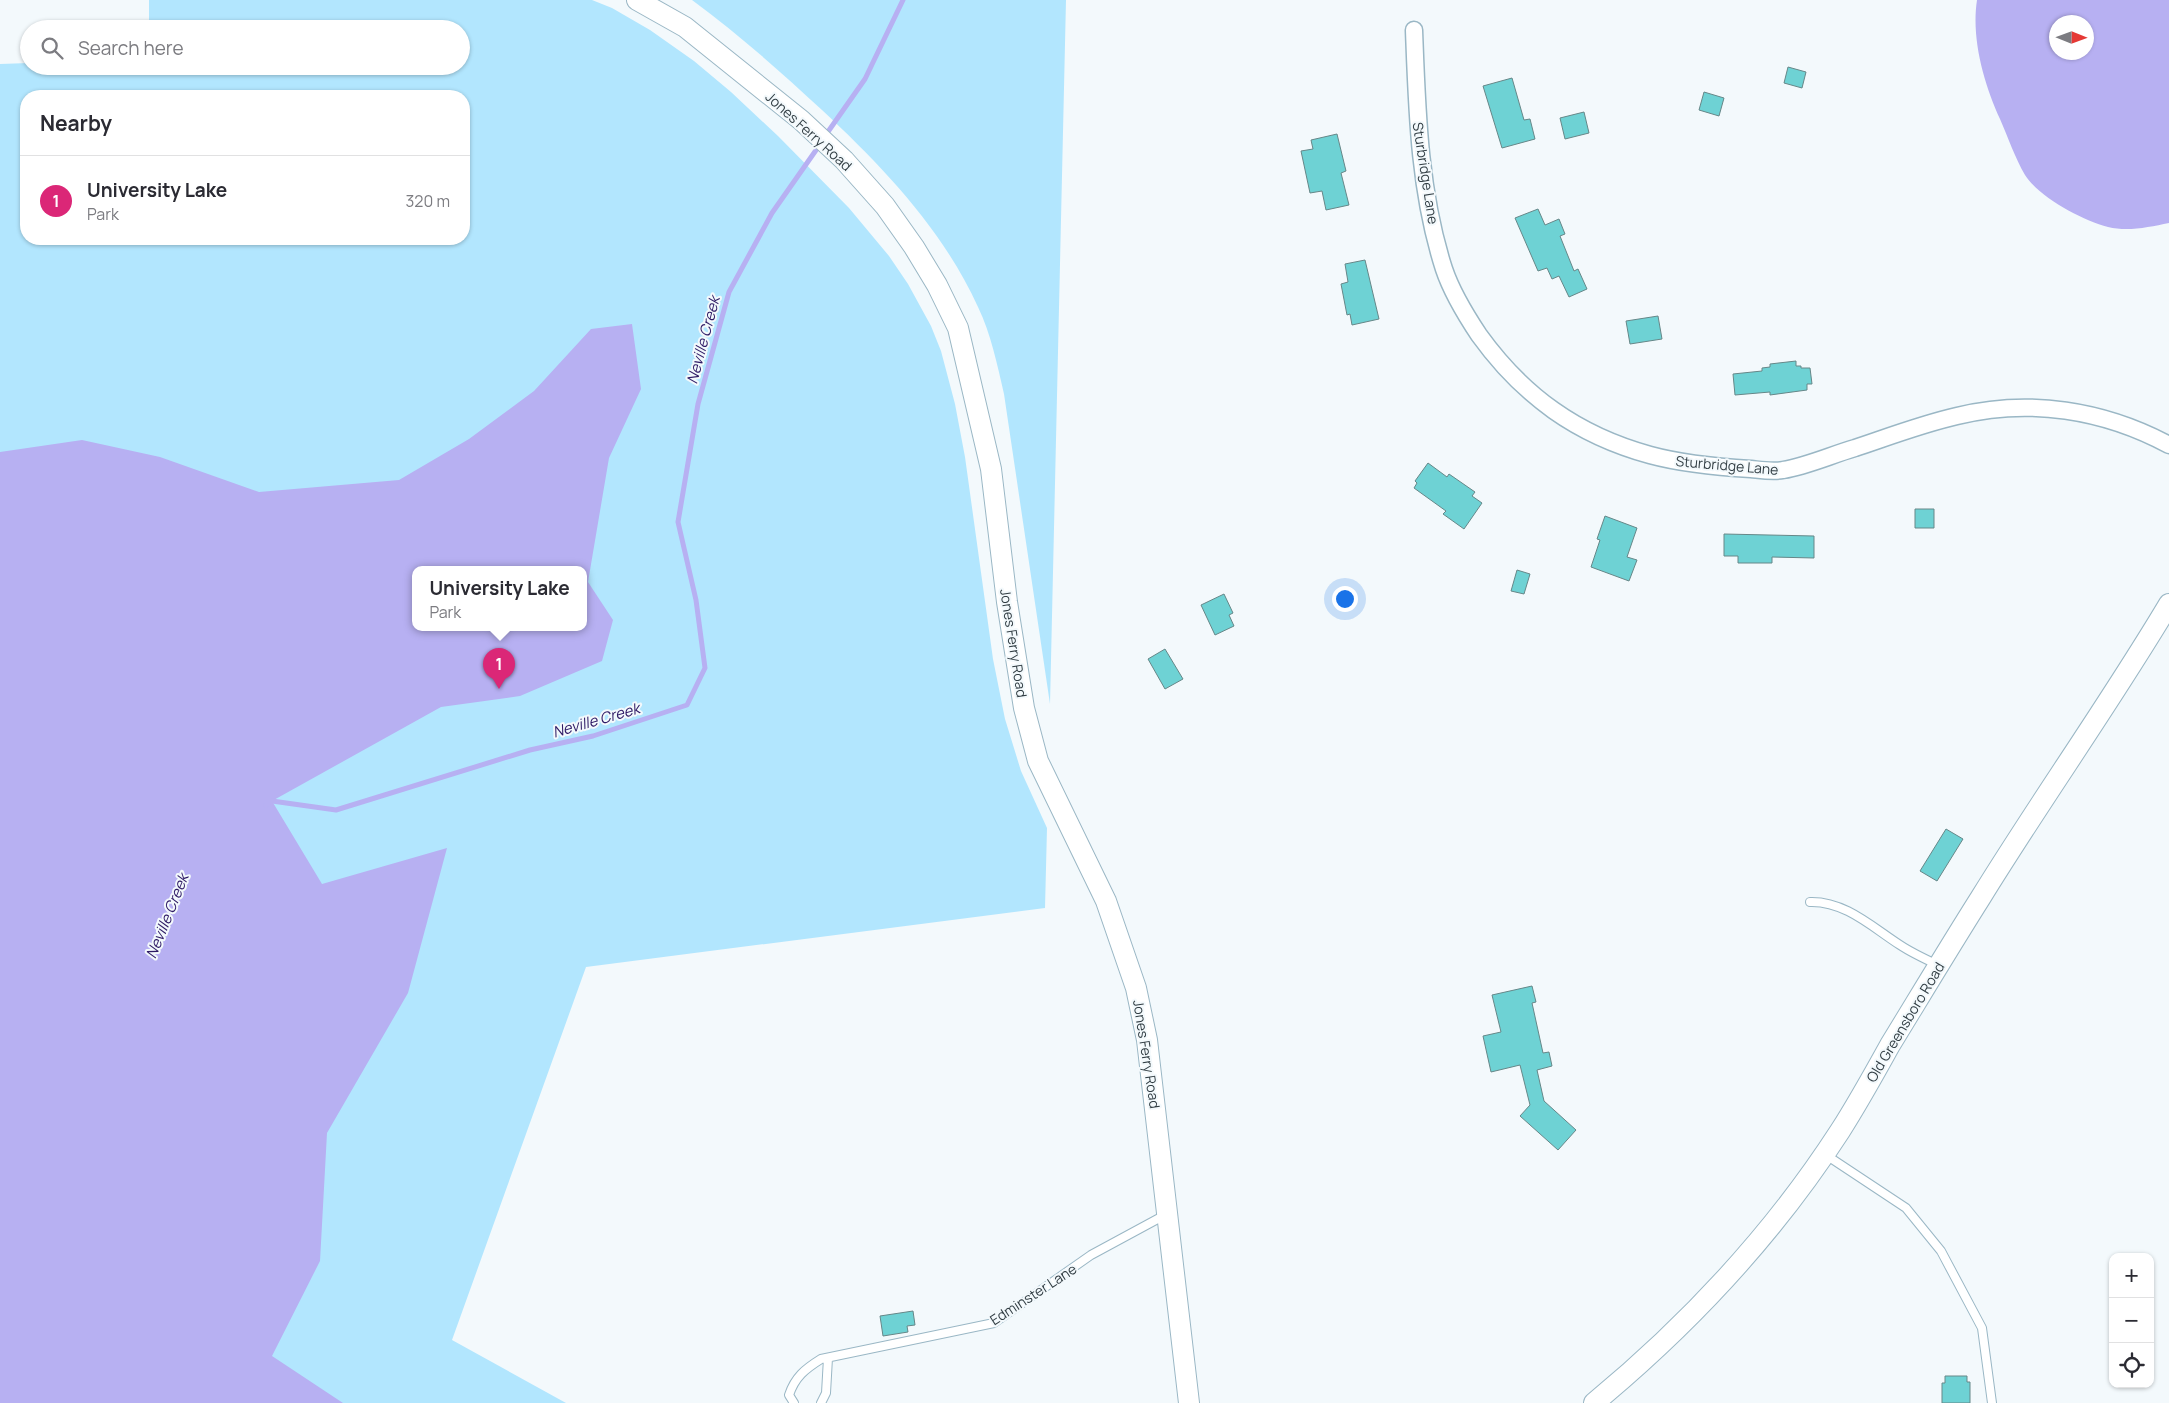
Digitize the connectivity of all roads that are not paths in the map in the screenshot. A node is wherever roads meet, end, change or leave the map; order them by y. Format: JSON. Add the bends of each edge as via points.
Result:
{"nodes":[{"id":1,"x":637,"y":0,"type":"edge"},
{"id":2,"x":1414,"y":30,"type":"dead end"},
{"id":3,"x":2169,"y":445,"type":"edge"},
{"id":4,"x":2169,"y":604,"type":"edge"},
{"id":5,"x":1810,"y":902,"type":"dead end"},
{"id":6,"x":1938,"y":965,"type":"junction"},
{"id":7,"x":1824,"y":1154,"type":"junction"},
{"id":8,"x":1168,"y":1213,"type":"junction"},
{"id":9,"x":828,"y":1358,"type":"junction"},
{"id":10,"x":794,"y":1403,"type":"edge"},
{"id":11,"x":821,"y":1403,"type":"edge"},
{"id":12,"x":1189,"y":1403,"type":"edge"},
{"id":13,"x":1594,"y":1403,"type":"edge"},
{"id":14,"x":1992,"y":1403,"type":"edge"}],
"edges":[{"from":1,"to":8,"type":"street","name":"Jones Ferry Road","via":[[685,27],[801,120],[844,160],[914,246],[958,328],[991,469],[1024,708],[1038,761],[1106,902],[1136,988],[1147,1040]]},
{"from":2,"to":3,"type":"street","name":"Sturbridge Lane","via":[[1418,124],[1427,199],[1444,270],[1457,300],[1498,360],[1516,380],[1556,413],[1590,434],[1620,447],[1678,462],[1781,471],[1956,416],[1995,409],[2048,408],[2124,424]]},
{"from":4,"to":6,"type":"street","name":"Old Greensboro Road"},
{"from":5,"to":6,"type":"lane","via":[[1823,902],[1857,915],[1901,946]]},
{"from":6,"to":7,"type":"street","name":"Old Greensboro Road"},
{"from":7,"to":13,"type":"street","name":"Old Greensboro Road","via":[[1734,1267],[1685,1320]]},
{"from":7,"to":14,"type":"lane","via":[[1906,1208],[1941,1251],[1982,1328]]},
{"from":8,"to":9,"type":"lane","name":"Edminster Lane","via":[[1091,1255],[994,1323]]},
{"from":8,"to":12,"type":"street","name":"Jones Ferry Road"},
{"from":9,"to":10,"type":"lane","name":"Edminster Lane","via":[[806,1369],[794,1382],[789,1395]]},
{"from":9,"to":11,"type":"lane","via":[[826,1393]]}]}
